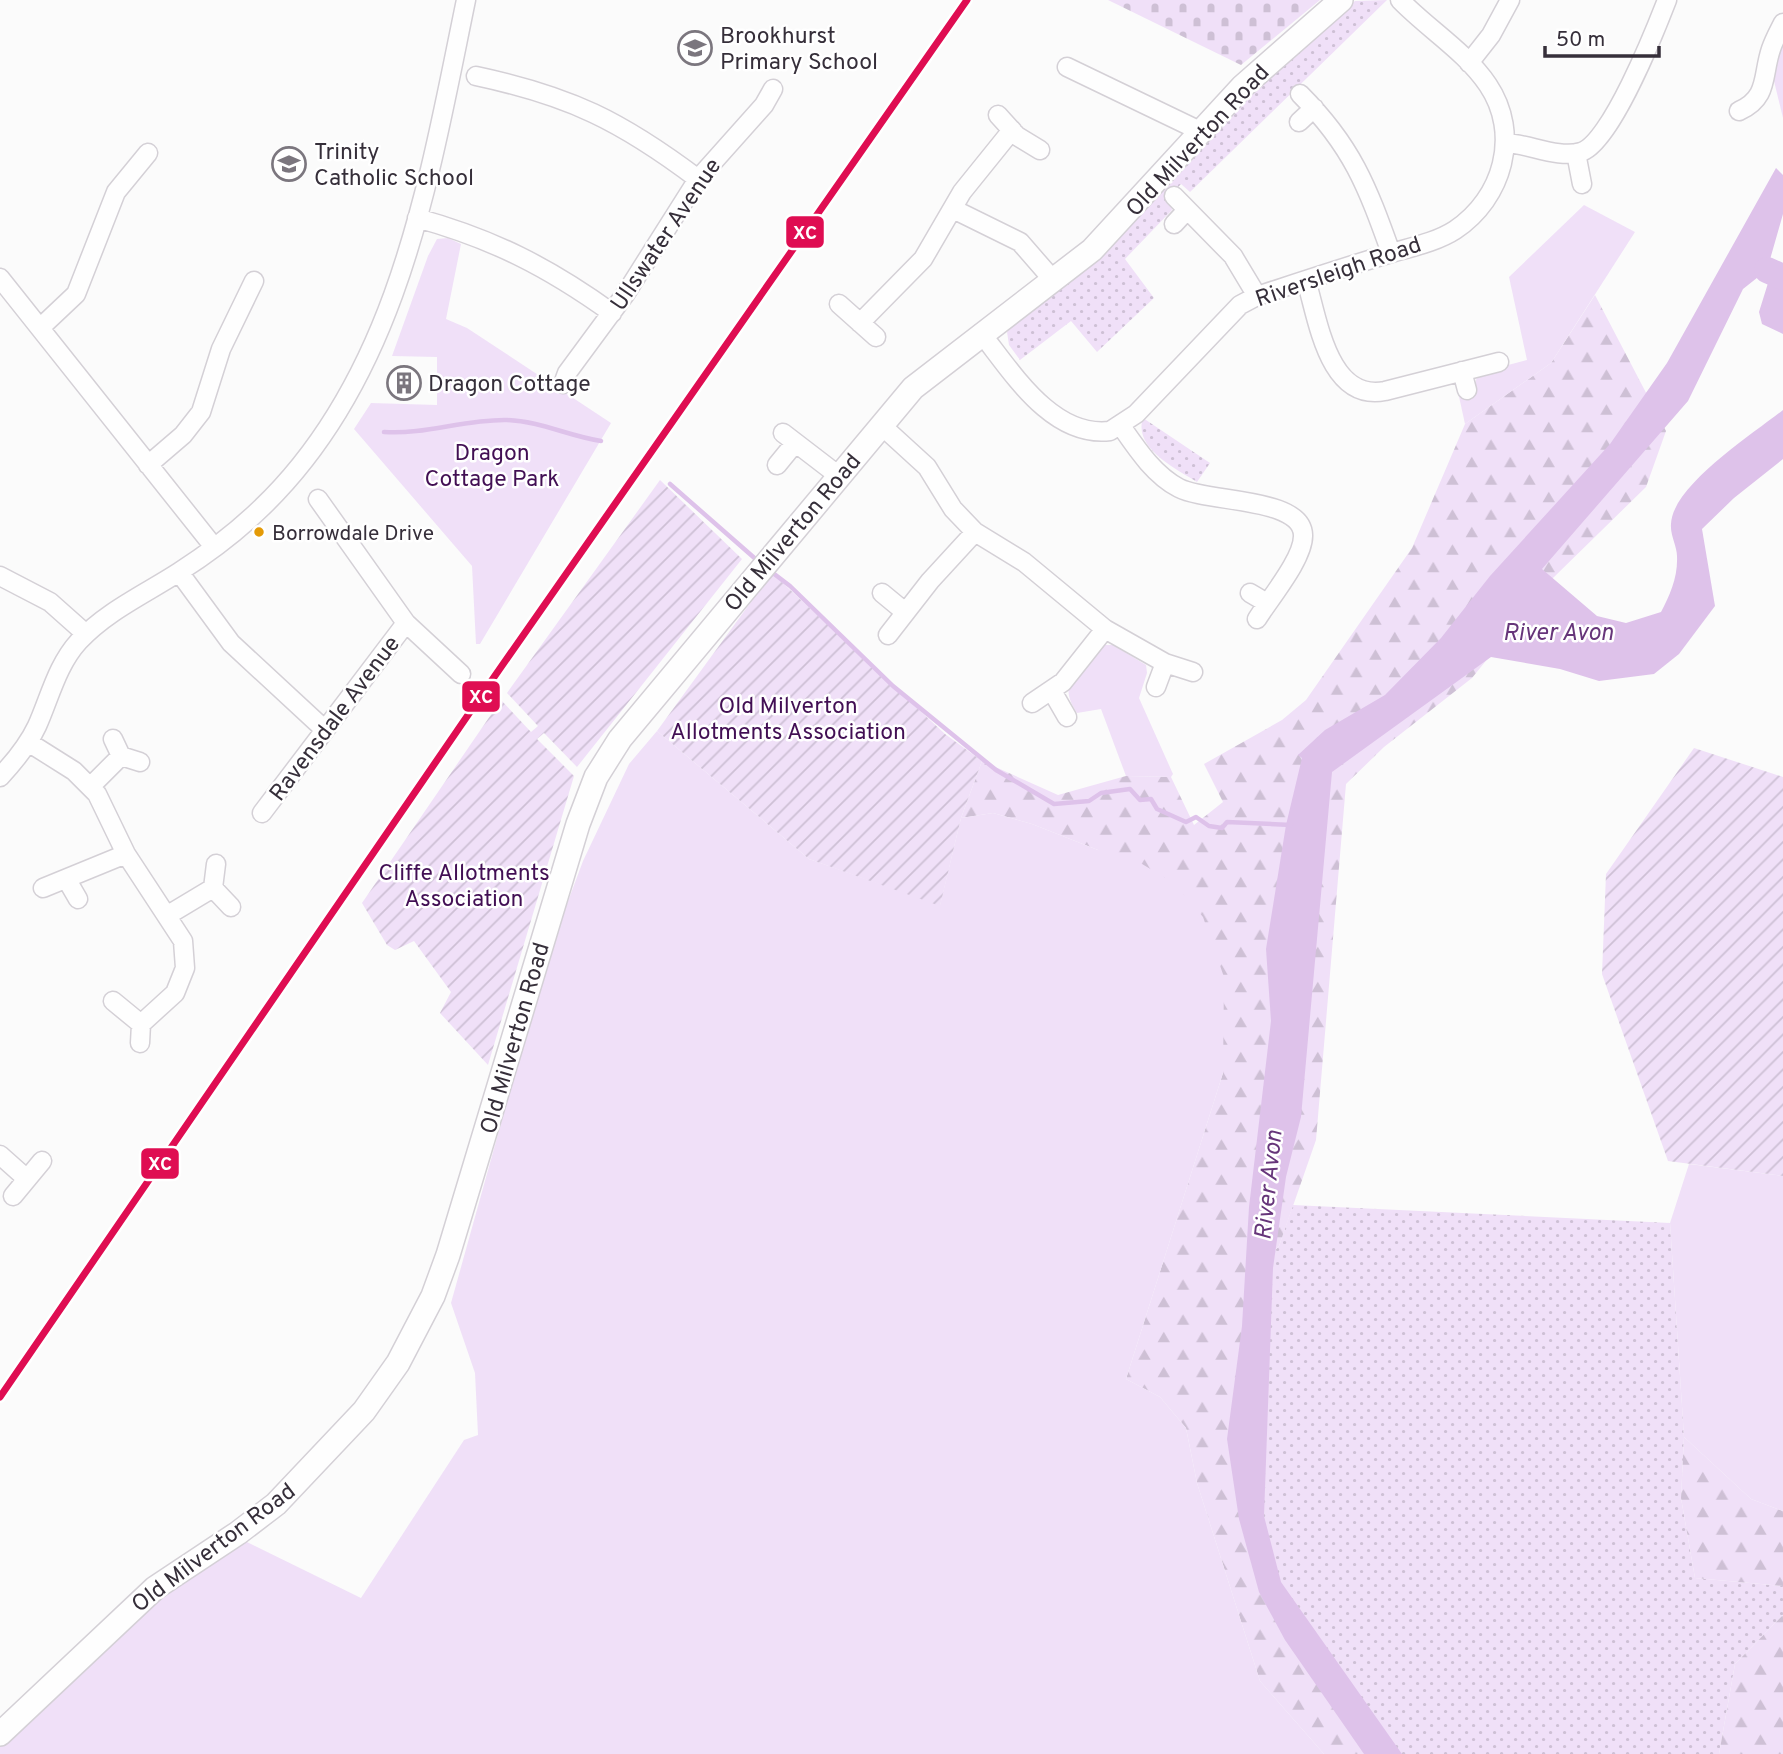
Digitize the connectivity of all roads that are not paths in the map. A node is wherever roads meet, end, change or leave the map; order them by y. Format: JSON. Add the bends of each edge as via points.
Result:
{"nodes":[{"id":1,"x":466,"y":0,"type":"edge"},
{"id":2,"x":1341,"y":0,"type":"edge"},
{"id":3,"x":1400,"y":0,"type":"edge"},
{"id":4,"x":1510,"y":0,"type":"edge"},
{"id":5,"x":1667,"y":0,"type":"edge"},
{"id":6,"x":1783,"y":23,"type":"edge"},
{"id":7,"x":1469,"y":63,"type":"junction"},
{"id":8,"x":1073,"y":75,"type":"dead end"},
{"id":9,"x":476,"y":76,"type":"dead end"},
{"id":10,"x":773,"y":89,"type":"dead end"},
{"id":11,"x":1300,"y":94,"type":"dead end"},
{"id":12,"x":1314,"y":108,"type":"junction"},
{"id":13,"x":1740,"y":111,"type":"dead end"},
{"id":14,"x":998,"y":115,"type":"dead end"},
{"id":15,"x":1299,"y":122,"type":"dead end"},
{"id":16,"x":1012,"y":130,"type":"junction"},
{"id":17,"x":1200,"y":131,"type":"junction"},
{"id":18,"x":1506,"y":143,"type":"junction"},
{"id":19,"x":1040,"y":150,"type":"dead end"},
{"id":20,"x":148,"y":153,"type":"dead end"},
{"id":21,"x":1576,"y":153,"type":"junction"},
{"id":22,"x":698,"y":178,"type":"junction"},
{"id":23,"x":1582,"y":184,"type":"dead end"},
{"id":24,"x":1174,"y":196,"type":"dead end"},
{"id":25,"x":953,"y":209,"type":"junction"},
{"id":26,"x":1187,"y":210,"type":"junction"},
{"id":27,"x":417,"y":218,"type":"junction"},
{"id":28,"x":1174,"y":223,"type":"dead end"},
{"id":29,"x":1391,"y":253,"type":"junction"},
{"id":30,"x":0,"y":278,"type":"edge"},
{"id":31,"x":1306,"y":280,"type":"junction"},
{"id":32,"x":254,"y":281,"type":"dead end"},
{"id":33,"x":1055,"y":281,"type":"junction"},
{"id":34,"x":1257,"y":296,"type":"junction"},
{"id":35,"x":839,"y":304,"type":"dead end"},
{"id":36,"x":612,"y":313,"type":"junction"},
{"id":37,"x":860,"y":323,"type":"junction"},
{"id":38,"x":40,"y":328,"type":"junction"},
{"id":39,"x":981,"y":333,"type":"junction"},
{"id":40,"x":876,"y":337,"type":"dead end"},
{"id":41,"x":1499,"y":362,"type":"dead end"},
{"id":42,"x":1462,"y":371,"type":"junction"},
{"id":43,"x":563,"y":384,"type":"dead end"},
{"id":44,"x":1467,"y":390,"type":"dead end"},
{"id":45,"x":881,"y":425,"type":"junction"},
{"id":46,"x":1121,"y":426,"type":"junction"},
{"id":47,"x":148,"y":465,"type":"junction"},
{"id":48,"x":777,"y":465,"type":"dead end"},
{"id":49,"x":839,"y":476,"type":"junction"},
{"id":50,"x":318,"y":499,"type":"dead end"},
{"id":51,"x":975,"y":532,"type":"junction"},
{"id":52,"x":214,"y":547,"type":"junction"},
{"id":53,"x":179,"y":572,"type":"junction"},
{"id":54,"x":1,"y":580,"type":"edge"},
{"id":55,"x":882,"y":593,"type":"dead end"},
{"id":56,"x":1250,"y":593,"type":"dead end"},
{"id":57,"x":905,"y":612,"type":"junction"},
{"id":58,"x":407,"y":623,"type":"junction"},
{"id":59,"x":1105,"y":629,"type":"junction"},
{"id":60,"x":86,"y":634,"type":"junction"},
{"id":61,"x":888,"y":635,"type":"dead end"},
{"id":62,"x":1165,"y":663,"type":"junction"},
{"id":63,"x":1193,"y":671,"type":"dead end"},
{"id":64,"x":461,"y":674,"type":"dead end"},
{"id":65,"x":1156,"y":687,"type":"dead end"},
{"id":66,"x":1052,"y":691,"type":"junction"},
{"id":67,"x":1032,"y":703,"type":"dead end"},
{"id":68,"x":1067,"y":717,"type":"dead end"},
{"id":69,"x":325,"y":730,"type":"junction"},
{"id":70,"x":113,"y":739,"type":"dead end"},
{"id":71,"x":28,"y":742,"type":"junction"},
{"id":72,"x":121,"y":756,"type":"junction"},
{"id":73,"x":140,"y":762,"type":"dead end"},
{"id":74,"x":0,"y":777,"type":"edge"},
{"id":75,"x":91,"y":786,"type":"junction"},
{"id":76,"x":262,"y":813,"type":"dead end"},
{"id":77,"x":126,"y":854,"type":"junction"},
{"id":78,"x":216,"y":864,"type":"dead end"},
{"id":79,"x":67,"y":880,"type":"junction"},
{"id":80,"x":43,"y":888,"type":"dead end"},
{"id":81,"x":213,"y":888,"type":"junction"},
{"id":82,"x":78,"y":899,"type":"dead end"},
{"id":83,"x":231,"y":907,"type":"dead end"},
{"id":84,"x":168,"y":915,"type":"junction"},
{"id":85,"x":113,"y":1001,"type":"dead end"},
{"id":86,"x":141,"y":1024,"type":"junction"},
{"id":87,"x":140,"y":1044,"type":"dead end"},
{"id":88,"x":0,"y":1155,"type":"edge"},
{"id":89,"x":42,"y":1161,"type":"dead end"},
{"id":90,"x":27,"y":1179,"type":"junction"},
{"id":91,"x":13,"y":1195,"type":"dead end"},
{"id":92,"x":0,"y":1734,"type":"edge"}],
"edges":[{"from":1,"to":27,"type":"street"},
{"from":2,"to":17,"type":"street","name":"Old Milverton Road"},
{"from":3,"to":7,"type":"street","name":"Riversleigh Road"},
{"from":4,"to":7,"type":"street","via":[[1492,35]]},
{"from":5,"to":21,"type":"street","via":[[1606,132],[1590,148]]},
{"from":6,"to":13,"type":"street","via":[[1770,50],[1762,93]]},
{"from":7,"to":18,"type":"street","name":"Riversleigh Road","via":[[1495,96]]},
{"from":8,"to":17,"type":"street"},
{"from":9,"to":22,"type":"street","via":[[528,87],[588,109],[622,126]]},
{"from":10,"to":22,"type":"street","name":"Ullswater Avenue"},
{"from":11,"to":12,"type":"street"},
{"from":12,"to":15,"type":"street"},
{"from":12,"to":29,"type":"street","via":[[1349,150]]},
{"from":14,"to":16,"type":"street"},
{"from":16,"to":19,"type":"street"},
{"from":16,"to":25,"type":"street","via":[[972,177]]},
{"from":17,"to":33,"type":"street","name":"Old Milverton Road","via":[[1115,228]]},
{"from":18,"to":21,"type":"street"},
{"from":18,"to":29,"type":"street","name":"Riversleigh Road","via":[[1497,179],[1474,214],[1441,237]]},
{"from":20,"to":38,"type":"street","via":[[116,192],[76,294]]},
{"from":21,"to":23,"type":"street"},
{"from":22,"to":36,"type":"street","name":"Ullswater Avenue"},
{"from":24,"to":26,"type":"street"},
{"from":25,"to":33,"type":"street","via":[[1020,242]]},
{"from":25,"to":37,"type":"street","via":[[923,259]]},
{"from":26,"to":28,"type":"street"},
{"from":26,"to":34,"type":"street","via":[[1233,256]]},
{"from":27,"to":36,"type":"street","via":[[516,252]]},
{"from":27,"to":52,"type":"street","via":[[372,347],[341,409],[291,478]]},
{"from":29,"to":31,"type":"street","name":"Riversleigh Road"},
{"from":30,"to":38,"type":"street"},
{"from":31,"to":34,"type":"street","name":"Riversleigh Road"},
{"from":31,"to":42,"type":"street","via":[[1333,363],[1354,387],[1379,393]]},
{"from":32,"to":47,"type":"street","via":[[220,349],[201,412],[183,435]]},
{"from":33,"to":39,"type":"street","name":"Old Milverton Road"},
{"from":34,"to":46,"type":"street","name":"Riversleigh Road","via":[[1240,305]]},
{"from":35,"to":37,"type":"street"},
{"from":36,"to":43,"type":"street","name":"Ullswater Avenue"},
{"from":37,"to":40,"type":"street"},
{"from":38,"to":47,"type":"street"},
{"from":39,"to":45,"type":"street","name":"Old Milverton Road","via":[[913,388]]},
{"from":39,"to":46,"type":"street","via":[[1028,391],[1059,418],[1101,432]]},
{"from":41,"to":42,"type":"street"},
{"from":42,"to":44,"type":"street"},
{"from":45,"to":49,"type":"street","name":"Old Milverton Road"},
{"from":45,"to":51,"type":"street","via":[[928,467],[953,509]]},
{"from":46,"to":56,"type":"street","via":[[1143,457],[1182,490],[1282,510],[1300,524],[1299,554],[1262,611]]},
{"from":47,"to":52,"type":"street"},
{"from":48,"to":49,"type":"street","via":[[789,438]]},
{"from":49,"to":92,"type":"street","name":"Old Milverton Road","via":[[624,734],[596,778],[557,890],[449,1255],[394,1370],[353,1424],[276,1504],[140,1601]]},
{"from":50,"to":58,"type":"street"},
{"from":51,"to":57,"type":"street"},
{"from":51,"to":59,"type":"street","via":[[1024,562]]},
{"from":52,"to":53,"type":"street"},
{"from":53,"to":60,"type":"street"},
{"from":53,"to":69,"type":"street","via":[[231,643]]},
{"from":54,"to":60,"type":"street","via":[[50,602]]},
{"from":55,"to":57,"type":"street"},
{"from":57,"to":61,"type":"street"},
{"from":58,"to":64,"type":"street"},
{"from":58,"to":69,"type":"street","name":"Ravensdale Avenue"},
{"from":59,"to":62,"type":"street"},
{"from":59,"to":66,"type":"street"},
{"from":60,"to":71,"type":"street","via":[[62,664]]},
{"from":62,"to":63,"type":"street"},
{"from":62,"to":65,"type":"street"},
{"from":66,"to":67,"type":"street"},
{"from":66,"to":68,"type":"street"},
{"from":69,"to":76,"type":"street","name":"Ravensdale Avenue"},
{"from":70,"to":72,"type":"street"},
{"from":71,"to":74,"type":"street"},
{"from":71,"to":75,"type":"street"},
{"from":72,"to":73,"type":"street"},
{"from":72,"to":75,"type":"street"},
{"from":75,"to":77,"type":"street"},
{"from":77,"to":79,"type":"street"},
{"from":77,"to":84,"type":"street"},
{"from":78,"to":81,"type":"street"},
{"from":79,"to":80,"type":"street"},
{"from":79,"to":82,"type":"street"},
{"from":81,"to":83,"type":"street"},
{"from":81,"to":84,"type":"street"},
{"from":84,"to":86,"type":"street","via":[[186,949],[185,968],[170,999]]},
{"from":85,"to":86,"type":"street"},
{"from":86,"to":87,"type":"street"},
{"from":88,"to":90,"type":"street"},
{"from":89,"to":90,"type":"street"},
{"from":90,"to":91,"type":"street"}]}
